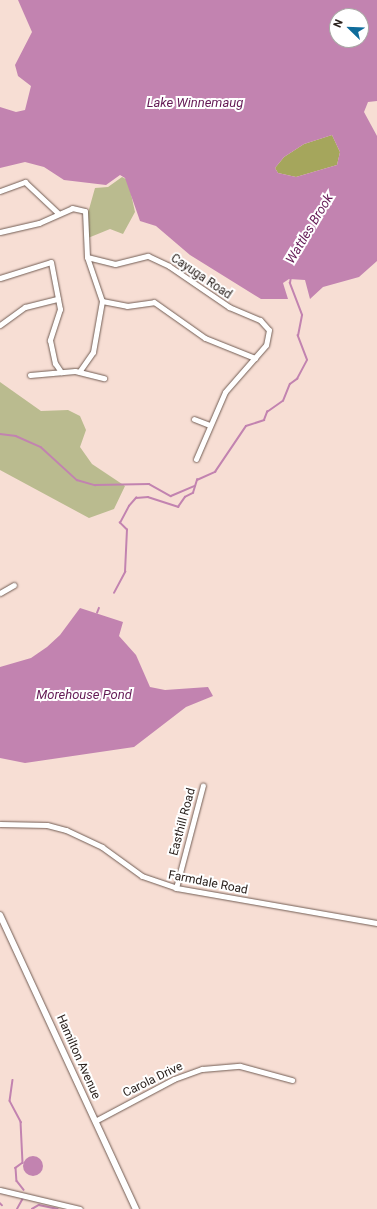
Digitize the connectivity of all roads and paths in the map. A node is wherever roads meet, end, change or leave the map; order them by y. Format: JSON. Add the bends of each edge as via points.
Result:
{"nodes":[{"id":1,"x":0,"y":191,"type":"edge"},
{"id":2,"x":58,"y":213,"type":"junction"},
{"id":3,"x":0,"y":232,"type":"edge"},
{"id":4,"x":88,"y":257,"type":"junction"},
{"id":5,"x":0,"y":278,"type":"edge"},
{"id":6,"x":58,"y":299,"type":"junction"},
{"id":7,"x":102,"y":301,"type":"junction"},
{"id":8,"x":0,"y":325,"type":"edge"},
{"id":9,"x":255,"y":358,"type":"junction"},
{"id":10,"x":61,"y":372,"type":"junction"},
{"id":11,"x":79,"y":372,"type":"junction"},
{"id":12,"x":30,"y":375,"type":"dead end"},
{"id":13,"x":104,"y":378,"type":"dead end"},
{"id":14,"x":194,"y":419,"type":"dead end"},
{"id":15,"x":210,"y":425,"type":"junction"},
{"id":16,"x":196,"y":459,"type":"dead end"},
{"id":17,"x":14,"y":585,"type":"dead end"},
{"id":18,"x":0,"y":593,"type":"edge"},
{"id":19,"x":203,"y":785,"type":"dead end"},
{"id":20,"x":0,"y":824,"type":"edge"},
{"id":21,"x":176,"y":888,"type":"junction"},
{"id":22,"x":0,"y":916,"type":"edge"},
{"id":23,"x":377,"y":923,"type":"edge"},
{"id":24,"x":292,"y":1080,"type":"dead end"},
{"id":25,"x":95,"y":1120,"type":"junction"},
{"id":26,"x":0,"y":1190,"type":"edge"},
{"id":27,"x":80,"y":1209,"type":"edge"},
{"id":28,"x":136,"y":1209,"type":"edge"}],
"edges":[{"from":1,"to":2,"type":"street","via":[[25,182]]},
{"from":2,"to":3,"type":"street","via":[[39,223]]},
{"from":2,"to":4,"type":"street","via":[[72,208],[85,211]]},
{"from":4,"to":7,"type":"street"},
{"from":4,"to":9,"type":"street","name":"Cayuga Road","via":[[115,264],[148,256],[169,266],[229,307],[260,320],[269,330],[270,338]]},
{"from":5,"to":6,"type":"street","via":[[51,262]]},
{"from":6,"to":8,"type":"street","via":[[25,307]]},
{"from":6,"to":10,"type":"street","via":[[58,319],[50,340],[55,363]]},
{"from":7,"to":9,"type":"street","via":[[127,306],[154,302],[205,338]]},
{"from":7,"to":11,"type":"street","via":[[94,352]]},
{"from":9,"to":15,"type":"street","name":"Cayuga Road","via":[[225,392]]},
{"from":10,"to":11,"type":"street"},
{"from":10,"to":12,"type":"street"},
{"from":11,"to":13,"type":"street"},
{"from":14,"to":15,"type":"street"},
{"from":15,"to":16,"type":"street","name":"Cayuga Road"},
{"from":17,"to":18,"type":"street"},
{"from":19,"to":21,"type":"street","name":"Easthill Road"},
{"from":20,"to":21,"type":"street","name":"Farmdale Road","via":[[47,825],[66,830],[96,844],[142,876]]},
{"from":21,"to":23,"type":"street","name":"Farmdale Road"},
{"from":22,"to":25,"type":"street","name":"Hamilton Avenue"},
{"from":24,"to":25,"type":"street","name":"Carola Drive","via":[[240,1066],[202,1069],[174,1079]]},
{"from":25,"to":28,"type":"street","name":"Hamilton Avenue"},
{"from":26,"to":27,"type":"street"}]}
